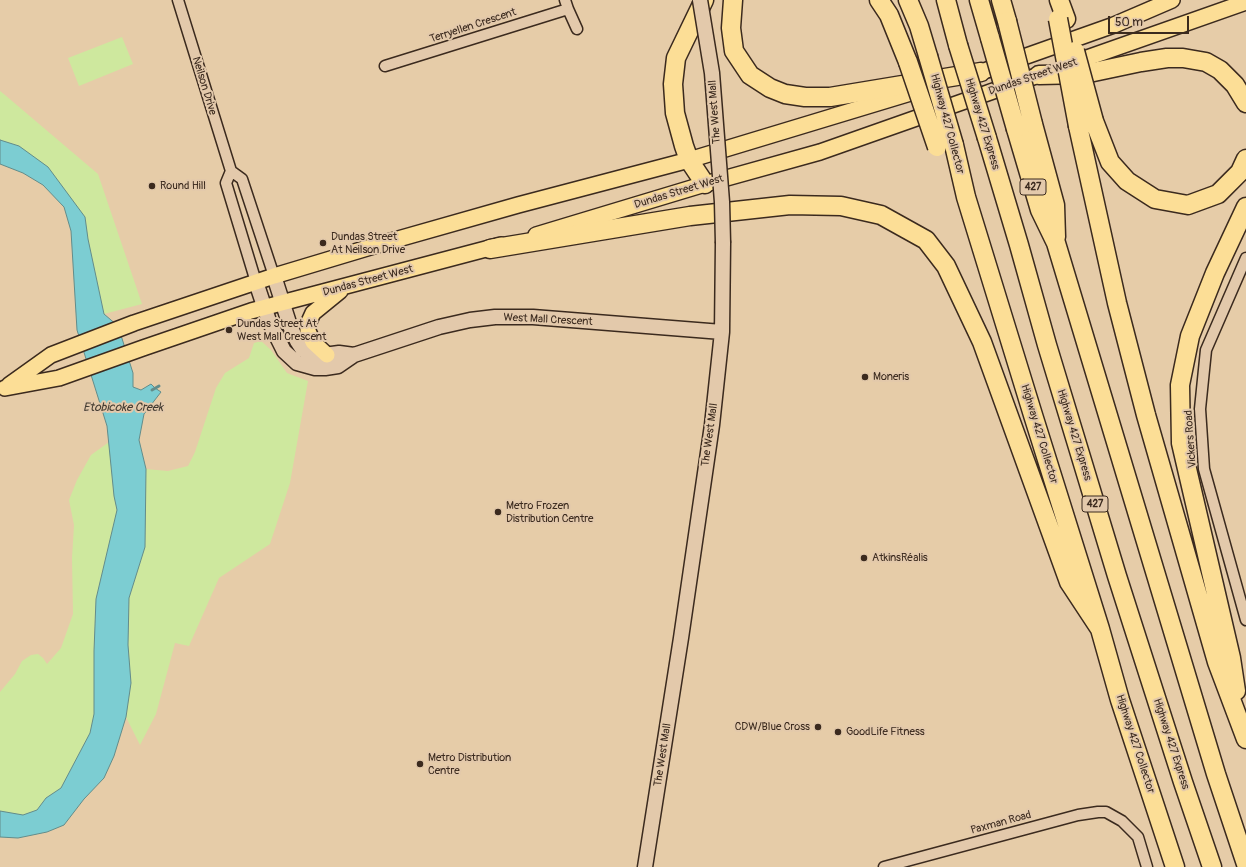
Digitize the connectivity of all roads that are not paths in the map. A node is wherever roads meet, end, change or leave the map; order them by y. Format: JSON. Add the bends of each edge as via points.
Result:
{"nodes":[{"id":1,"x":178,"y":0,"type":"edge"},
{"id":2,"x":700,"y":0,"type":"edge"},
{"id":3,"x":704,"y":0,"type":"edge"},
{"id":4,"x":733,"y":0,"type":"edge"},
{"id":5,"x":879,"y":0,"type":"edge"},
{"id":6,"x":908,"y":0,"type":"edge"},
{"id":7,"x":913,"y":0,"type":"edge"},
{"id":8,"x":946,"y":0,"type":"edge"},
{"id":9,"x":979,"y":0,"type":"edge"},
{"id":10,"x":1002,"y":0,"type":"edge"},
{"id":11,"x":1055,"y":0,"type":"edge"},
{"id":12,"x":1059,"y":0,"type":"edge"},
{"id":13,"x":1172,"y":0,"type":"edge"},
{"id":14,"x":1246,"y":1,"type":"edge"},
{"id":15,"x":567,"y":5,"type":"edge"},
{"id":16,"x":1062,"y":19,"type":"junction"},
{"id":17,"x":919,"y":26,"type":"junction"},
{"id":18,"x":577,"y":29,"type":"dead end"},
{"id":19,"x":385,"y":66,"type":"dead end"},
{"id":20,"x":981,"y":72,"type":"junction"},
{"id":21,"x":1038,"y":75,"type":"junction"},
{"id":22,"x":1246,"y":104,"type":"edge"},
{"id":23,"x":1086,"y":123,"type":"junction"},
{"id":24,"x":946,"y":146,"type":"junction"},
{"id":25,"x":1246,"y":159,"type":"edge"},
{"id":26,"x":689,"y":160,"type":"junction"},
{"id":27,"x":231,"y":171,"type":"junction"},
{"id":28,"x":705,"y":184,"type":"junction"},
{"id":29,"x":1246,"y":207,"type":"edge"},
{"id":30,"x":1056,"y":243,"type":"junction"},
{"id":31,"x":490,"y":249,"type":"junction"},
{"id":32,"x":1246,"y":258,"type":"edge"},
{"id":33,"x":274,"y":276,"type":"junction"},
{"id":34,"x":256,"y":282,"type":"junction"},
{"id":35,"x":345,"y":287,"type":"junction"},
{"id":36,"x":282,"y":303,"type":"junction"},
{"id":37,"x":264,"y":308,"type":"junction"},
{"id":38,"x":722,"y":332,"type":"junction"},
{"id":39,"x":327,"y":355,"type":"junction"},
{"id":40,"x":354,"y":355,"type":"junction"},
{"id":41,"x":2,"y":389,"type":"edge"},
{"id":42,"x":1246,"y":620,"type":"edge"},
{"id":43,"x":1100,"y":629,"type":"junction"},
{"id":44,"x":1244,"y":731,"type":"edge"},
{"id":45,"x":1246,"y":864,"type":"edge"},
{"id":46,"x":645,"y":867,"type":"edge"},
{"id":47,"x":884,"y":867,"type":"edge"},
{"id":48,"x":1148,"y":867,"type":"edge"},
{"id":49,"x":1175,"y":867,"type":"edge"},
{"id":50,"x":1212,"y":867,"type":"edge"}],
"edges":[{"from":1,"to":27,"type":"street","name":"Neilson Drive"},
{"from":2,"to":38,"type":"main road","name":"The West Mall","bridge":true,"via":[[712,73],[722,202]]},
{"from":3,"to":26,"type":"highway","via":[[676,58],[673,84],[675,113]]},
{"from":4,"to":20,"type":"highway","via":[[730,28],[734,51],[750,75],[785,94],[830,97]]},
{"from":5,"to":24,"type":"highway","bridge":true,"via":[[889,16]]},
{"from":6,"to":17,"type":"highway","name":"Highway 427 Collector"},
{"from":7,"to":17,"type":"highway"},
{"from":8,"to":50,"type":"highway","name":"Highway 427 Express","number":"427","bridge":true,"via":[[1117,576]]},
{"from":9,"to":30,"type":"highway","number":"427","bridge":true,"via":[[1040,210]]},
{"from":10,"to":30,"type":"highway","bridge":true,"via":[[1055,205]]},
{"from":11,"to":16,"type":"highway"},
{"from":12,"to":16,"type":"highway"},
{"from":13,"to":20,"type":"main road","name":"Dundas Street West","via":[[1114,25]]},
{"from":14,"to":21,"type":"main road","name":"Dundas Street West"},
{"from":15,"to":18,"type":"street"},
{"from":15,"to":19,"type":"street","name":"Terryellen Crescent"},
{"from":16,"to":23,"type":"highway","bridge":true},
{"from":17,"to":24,"type":"highway","name":"Highway 427 Collector","bridge":true,"via":[[928,56]]},
{"from":20,"to":26,"type":"main road","name":"Dundas Street West"},
{"from":21,"to":22,"type":"highway","via":[[1084,74],[1140,62],[1183,58],[1206,62],[1220,70],[1235,85]]},
{"from":21,"to":28,"type":"main road","name":"Dundas Street West","via":[[820,152]]},
{"from":23,"to":25,"type":"highway","via":[[1110,162],[1127,181],[1155,199],[1188,205],[1218,194],[1240,172]]},
{"from":23,"to":44,"type":"highway","via":[[1117,303],[1146,415],[1217,662]]},
{"from":24,"to":43,"type":"highway","name":"Highway 427 Collector","via":[[966,197]]},
{"from":26,"to":28,"type":"highway"},
{"from":26,"to":33,"type":"main road","name":"Dundas Street West","via":[[518,205]]},
{"from":27,"to":33,"type":"street","name":"Neilson Drive","via":[[242,179]]},
{"from":27,"to":34,"type":"street","name":"Neilson Drive","via":[[226,183]]},
{"from":28,"to":31,"type":"main road","name":"Dundas Street West"},
{"from":29,"to":44,"type":"highway","via":[[1215,273],[1190,336],[1180,385],[1180,443],[1231,658]]},
{"from":30,"to":45,"type":"highway","number":"427","via":[[1216,774]]},
{"from":31,"to":35,"type":"main road","name":"Dundas Street West"},
{"from":31,"to":43,"type":"highway","via":[[690,216],[790,205],[841,206],[881,215],[926,240],[946,266],[982,342],[1069,582]]},
{"from":32,"to":42,"type":"street","name":"Vickers Road","via":[[1206,350],[1200,409],[1204,469]]},
{"from":33,"to":34,"type":"main road","name":"Dundas Street West"},
{"from":33,"to":36,"type":"main road","name":"Neilson Drive"},
{"from":34,"to":37,"type":"main road","name":"Neilson Drive"},
{"from":34,"to":41,"type":"main road","name":"Dundas Street West","via":[[134,323],[51,355]]},
{"from":35,"to":36,"type":"main road","name":"Dundas Street West"},
{"from":35,"to":39,"type":"main road","via":[[313,313],[308,324],[313,342]]},
{"from":36,"to":37,"type":"main road","name":"Dundas Street West"},
{"from":36,"to":39,"type":"main road","name":"West Mall Crescent","via":[[290,326],[303,350],[312,355]]},
{"from":37,"to":40,"type":"main road","name":"West Mall Crescent","via":[[281,347],[297,363],[315,368],[330,368],[338,366]]},
{"from":37,"to":41,"type":"main road","name":"Dundas Street West","via":[[60,378]]},
{"from":38,"to":40,"type":"main road","name":"West Mall Crescent","via":[[533,317],[495,317],[439,327]]},
{"from":38,"to":46,"type":"main road","name":"The West Mall","via":[[712,425]]},
{"from":39,"to":40,"type":"main road","name":"West Mall Crescent"},
{"from":43,"to":49,"type":"highway","name":"Highway 427 Collector","via":[[1120,700]]},
{"from":47,"to":48,"type":"street","name":"Paxman Road","via":[[1085,813],[1106,812],[1122,821],[1138,837]]}]}
